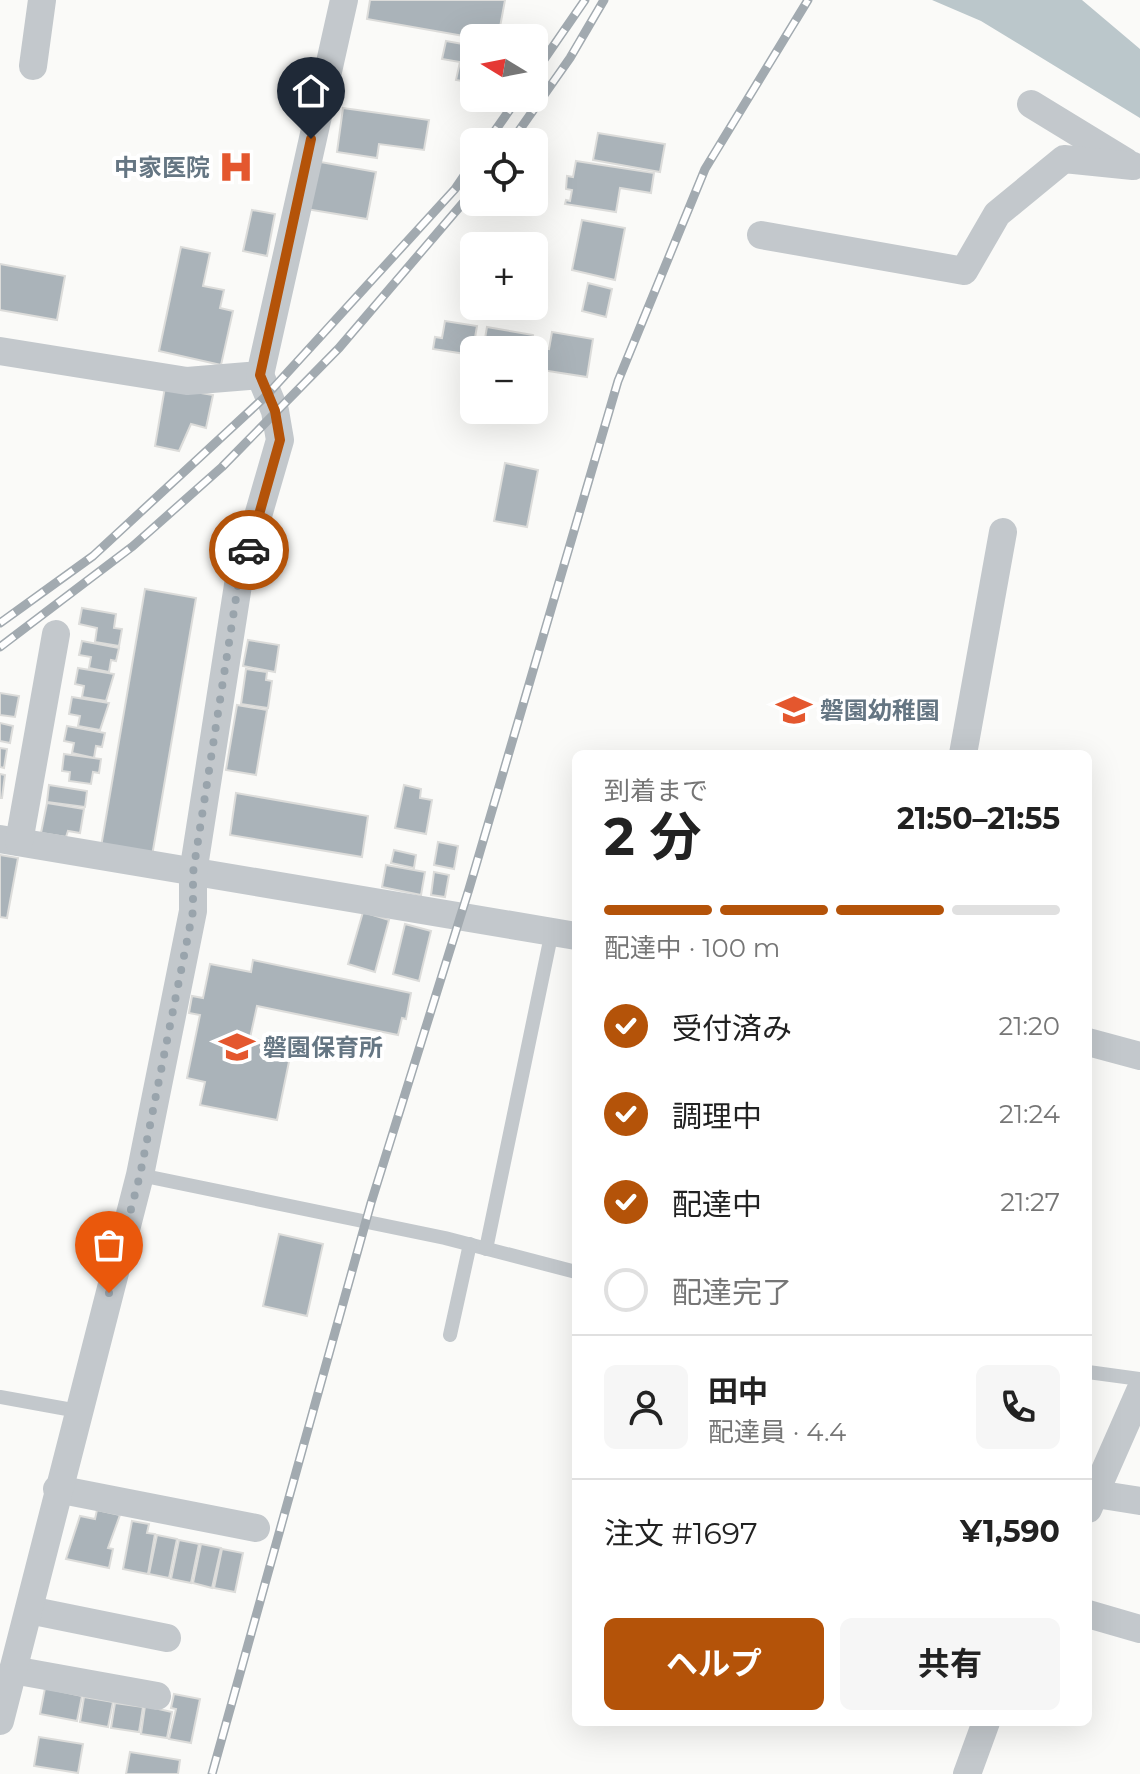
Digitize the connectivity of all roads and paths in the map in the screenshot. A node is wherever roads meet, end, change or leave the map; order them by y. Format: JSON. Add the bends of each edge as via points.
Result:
{"nodes":[{"id":1,"x":42,"y":0,"type":"edge"},
{"id":2,"x":344,"y":0,"type":"edge"},
{"id":3,"x":33,"y":66,"type":"dead end"},
{"id":4,"x":1031,"y":104,"type":"dead end"},
{"id":5,"x":1137,"y":168,"type":"edge"},
{"id":6,"x":761,"y":235,"type":"dead end"},
{"id":7,"x":0,"y":351,"type":"edge"},
{"id":8,"x":260,"y":375,"type":"junction"},
{"id":9,"x":1003,"y":532,"type":"dead end"},
{"id":10,"x":56,"y":634,"type":"dead end"},
{"id":11,"x":964,"y":750,"type":"edge"},
{"id":12,"x":9,"y":840,"type":"edge"},
{"id":13,"x":193,"y":873,"type":"junction"},
{"id":14,"x":564,"y":933,"type":"edge"},
{"id":15,"x":1092,"y":1043,"type":"edge"},
{"id":16,"x":1140,"y":1056,"type":"edge"},
{"id":17,"x":140,"y":1175,"type":"junction"},
{"id":18,"x":470,"y":1244,"type":"junction"},
{"id":19,"x":486,"y":1249,"type":"junction"},
{"id":20,"x":572,"y":1271,"type":"edge"},
{"id":21,"x":450,"y":1335,"type":"dead end"},
{"id":22,"x":1092,"y":1373,"type":"edge"},
{"id":23,"x":1140,"y":1379,"type":"edge"},
{"id":24,"x":1140,"y":1391,"type":"edge"},
{"id":25,"x":0,"y":1397,"type":"edge"},
{"id":26,"x":78,"y":1411,"type":"junction"},
{"id":27,"x":57,"y":1489,"type":"junction"},
{"id":28,"x":1140,"y":1501,"type":"edge"},
{"id":29,"x":1092,"y":1502,"type":"edge"},
{"id":30,"x":256,"y":1528,"type":"dead end"},
{"id":31,"x":29,"y":1610,"type":"junction"},
{"id":32,"x":1092,"y":1615,"type":"edge"},
{"id":33,"x":1140,"y":1629,"type":"edge"},
{"id":34,"x":167,"y":1638,"type":"dead end"},
{"id":35,"x":13,"y":1670,"type":"junction"},
{"id":36,"x":157,"y":1696,"type":"dead end"},
{"id":37,"x":0,"y":1721,"type":"edge"},
{"id":38,"x":985,"y":1726,"type":"edge"},
{"id":39,"x":967,"y":1774,"type":"edge"}],
"edges":[{"from":1,"to":3,"type":"street"},
{"from":2,"to":8,"type":"street"},
{"from":4,"to":5,"type":"street"},
{"from":5,"to":6,"type":"street","via":[[1064,159],[997,214],[964,271]]},
{"from":7,"to":8,"type":"street","via":[[187,381]]},
{"from":8,"to":13,"type":"street","via":[[280,440],[238,585]]},
{"from":9,"to":11,"type":"street"},
{"from":10,"to":12,"type":"street"},
{"from":12,"to":13,"type":"street"},
{"from":13,"to":14,"type":"street"},
{"from":13,"to":17,"type":"street","via":[[193,911]]},
{"from":14,"to":19,"type":"lane"},
{"from":15,"to":16,"type":"street"},
{"from":17,"to":18,"type":"lane"},
{"from":17,"to":26,"type":"street"},
{"from":18,"to":19,"type":"lane"},
{"from":18,"to":21,"type":"lane"},
{"from":19,"to":20,"type":"lane"},
{"from":22,"to":23,"type":"lane"},
{"from":24,"to":29,"type":"street"},
{"from":25,"to":26,"type":"lane"},
{"from":26,"to":27,"type":"street"},
{"from":27,"to":30,"type":"street"},
{"from":27,"to":31,"type":"street"},
{"from":28,"to":29,"type":"street"},
{"from":31,"to":34,"type":"street"},
{"from":31,"to":35,"type":"street"},
{"from":32,"to":33,"type":"street"},
{"from":35,"to":36,"type":"street"},
{"from":35,"to":37,"type":"street"},
{"from":38,"to":39,"type":"street"}]}
